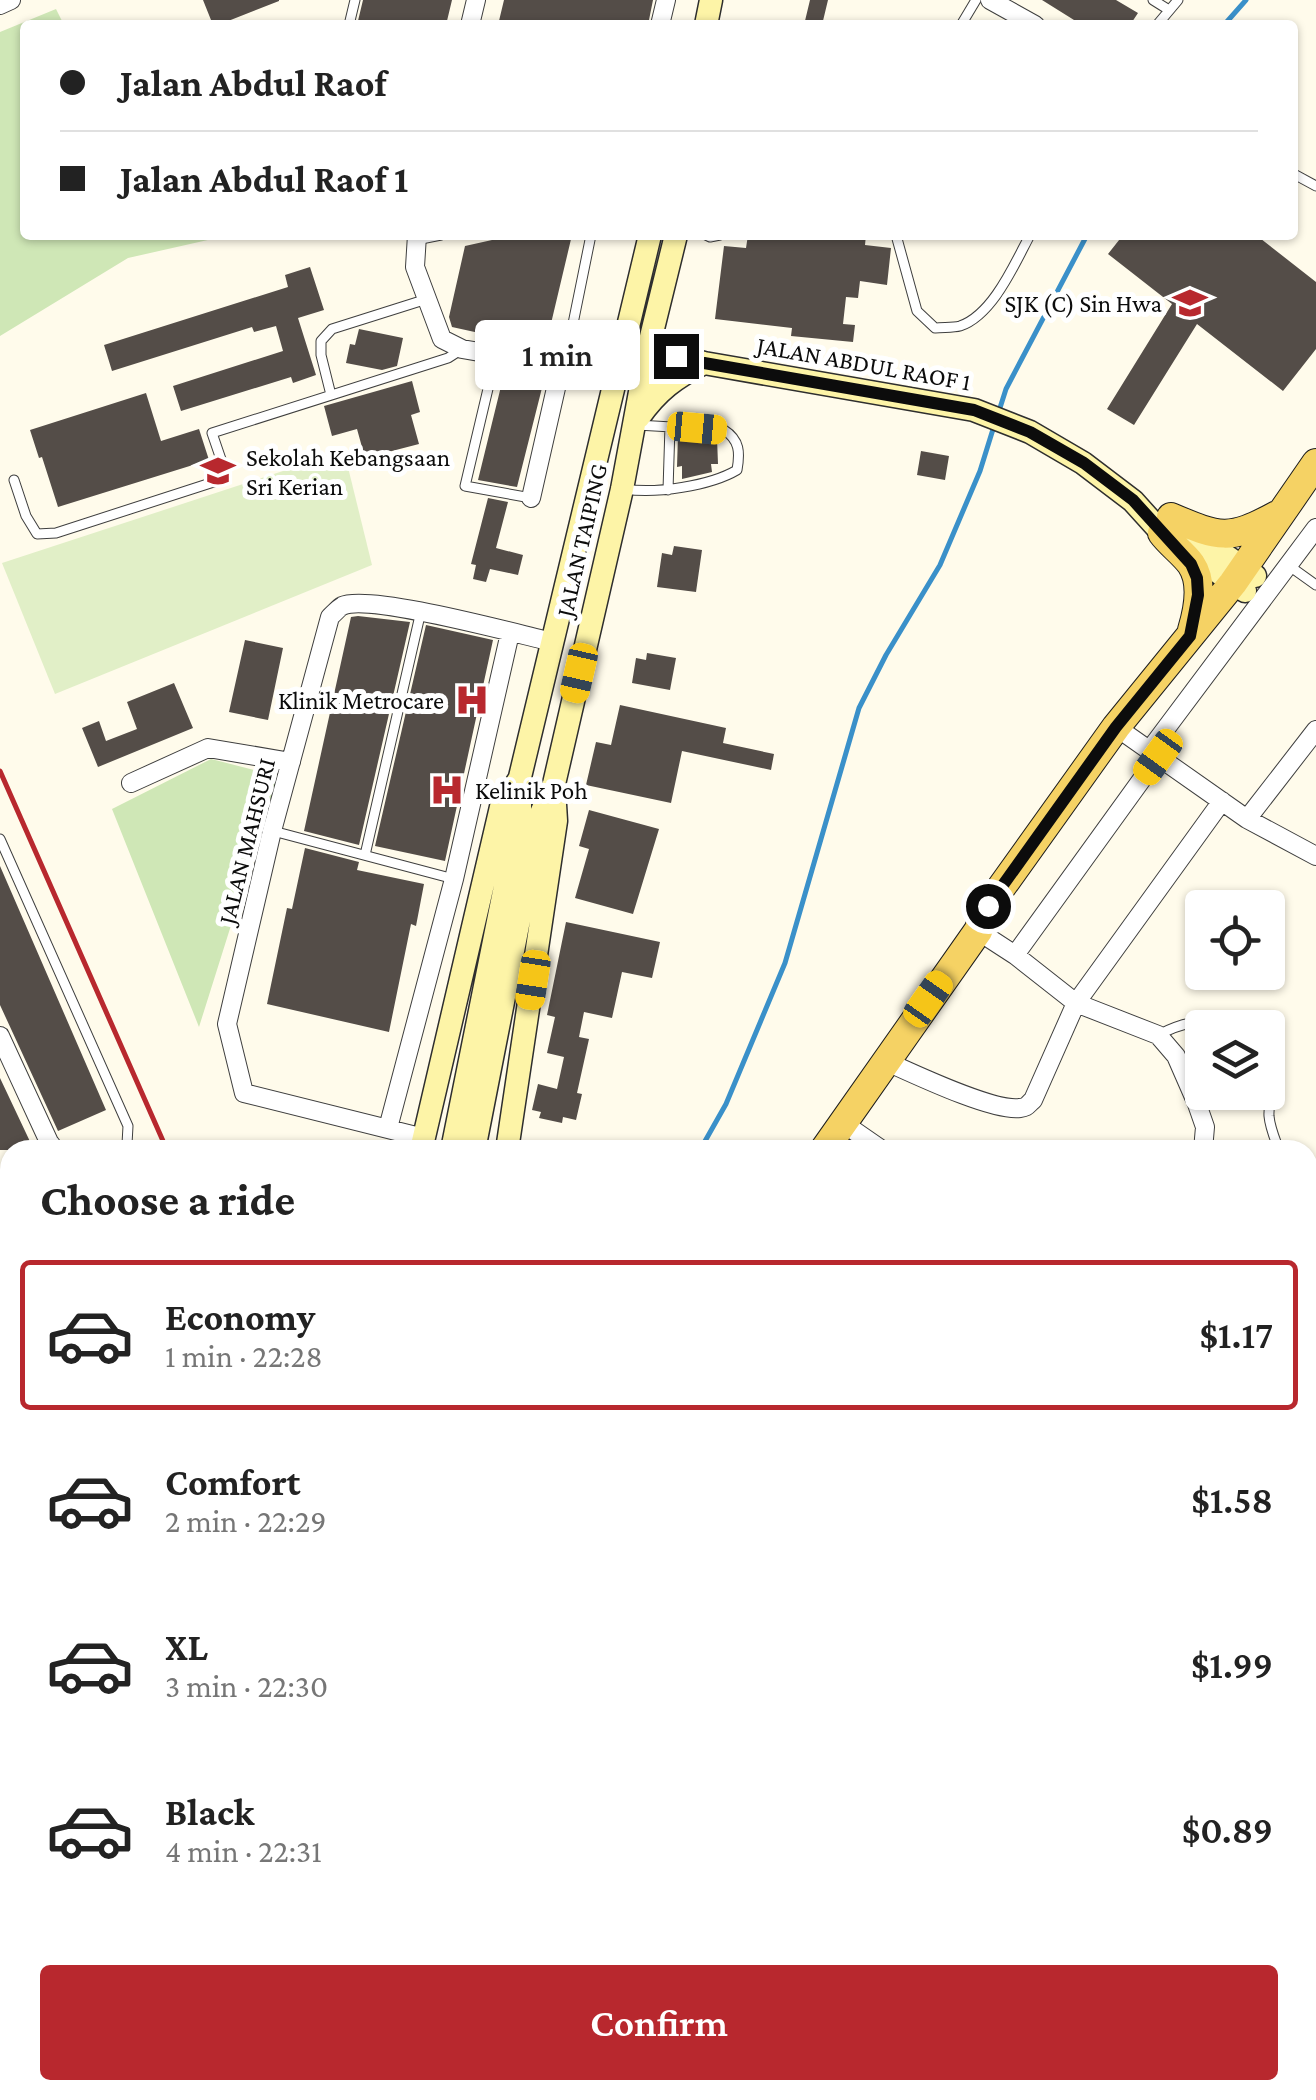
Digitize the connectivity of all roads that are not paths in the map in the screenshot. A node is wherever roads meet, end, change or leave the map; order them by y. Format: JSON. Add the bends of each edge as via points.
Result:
{"nodes":[{"id":1,"x":12,"y":0,"type":"edge"},
{"id":2,"x":990,"y":0,"type":"edge"},
{"id":3,"x":1152,"y":0,"type":"edge"},
{"id":4,"x":1178,"y":0,"type":"edge"},
{"id":5,"x":0,"y":5,"type":"edge"},
{"id":6,"x":1169,"y":10,"type":"junction"},
{"id":7,"x":1026,"y":20,"type":"edge"},
{"id":8,"x":1161,"y":20,"type":"edge"},
{"id":9,"x":416,"y":240,"type":"edge"},
{"id":10,"x":590,"y":240,"type":"edge"},
{"id":11,"x":649,"y":240,"type":"edge"},
{"id":12,"x":675,"y":240,"type":"edge"},
{"id":13,"x":897,"y":240,"type":"edge"},
{"id":14,"x":1027,"y":240,"type":"edge"},
{"id":15,"x":427,"y":300,"type":"junction"},
{"id":16,"x":659,"y":301,"type":"junction"},
{"id":17,"x":623,"y":345,"type":"junction"},
{"id":18,"x":648,"y":349,"type":"junction"},
{"id":19,"x":462,"y":350,"type":"junction"},
{"id":20,"x":496,"y":355,"type":"junction"},
{"id":21,"x":704,"y":363,"type":"junction"},
{"id":22,"x":563,"y":364,"type":"junction"},
{"id":23,"x":331,"y":396,"type":"junction"},
{"id":24,"x":635,"y":424,"type":"junction"},
{"id":25,"x":670,"y":426,"type":"junction"},
{"id":26,"x":1316,"y":463,"type":"edge"},
{"id":27,"x":14,"y":480,"type":"dead end"},
{"id":28,"x":1316,"y":487,"type":"edge"},
{"id":29,"x":622,"y":488,"type":"junction"},
{"id":30,"x":668,"y":490,"type":"junction"},
{"id":31,"x":530,"y":498,"type":"joint"},
{"id":32,"x":1281,"y":513,"type":"junction"},
{"id":33,"x":1166,"y":525,"type":"junction"},
{"id":34,"x":1316,"y":528,"type":"edge"},
{"id":35,"x":1288,"y":565,"type":"junction"},
{"id":36,"x":1244,"y":579,"type":"junction"},
{"id":37,"x":1316,"y":586,"type":"edge"},
{"id":38,"x":421,"y":611,"type":"junction"},
{"id":39,"x":510,"y":633,"type":"junction"},
{"id":40,"x":1190,"y":636,"type":"junction"},
{"id":41,"x":552,"y":642,"type":"junction"},
{"id":42,"x":1316,"y":730,"type":"edge"},
{"id":43,"x":1138,"y":744,"type":"junction"},
{"id":44,"x":291,"y":762,"type":"junction"},
{"id":45,"x":520,"y":777,"type":"junction"},
{"id":46,"x":131,"y":783,"type":"dead end"},
{"id":47,"x":554,"y":784,"type":"junction"},
{"id":48,"x":1222,"y":801,"type":"junction"},
{"id":49,"x":1248,"y":819,"type":"junction"},
{"id":50,"x":272,"y":831,"type":"junction"},
{"id":51,"x":0,"y":839,"type":"edge"},
{"id":52,"x":365,"y":855,"type":"junction"},
{"id":53,"x":1316,"y":856,"type":"edge"},
{"id":54,"x":454,"y":879,"type":"junction"},
{"id":55,"x":482,"y":886,"type":"junction"},
{"id":56,"x":978,"y":931,"type":"junction"},
{"id":57,"x":1014,"y":954,"type":"junction"},
{"id":58,"x":493,"y":1001,"type":"junction"},
{"id":59,"x":1076,"y":1003,"type":"junction"},
{"id":60,"x":1185,"y":1024,"type":"edge"},
{"id":61,"x":1158,"y":1035,"type":"junction"},
{"id":62,"x":0,"y":1036,"type":"edge"},
{"id":63,"x":885,"y":1061,"type":"junction"},
{"id":64,"x":1270,"y":1110,"type":"edge"},
{"id":65,"x":843,"y":1123,"type":"junction"},
{"id":66,"x":388,"y":1128,"type":"junction"},
{"id":67,"x":48,"y":1140,"type":"edge"},
{"id":68,"x":126,"y":1140,"type":"edge"},
{"id":69,"x":414,"y":1140,"type":"edge"},
{"id":70,"x":423,"y":1140,"type":"edge"},
{"id":71,"x":455,"y":1140,"type":"edge"},
{"id":72,"x":475,"y":1140,"type":"edge"},
{"id":73,"x":508,"y":1140,"type":"edge"},
{"id":74,"x":831,"y":1140,"type":"edge"},
{"id":75,"x":867,"y":1140,"type":"edge"},
{"id":76,"x":1204,"y":1140,"type":"edge"},
{"id":77,"x":1275,"y":1140,"type":"edge"}],
"edges":[{"from":1,"to":5,"type":"street"},
{"from":2,"to":7,"type":"street"},
{"from":3,"to":6,"type":"lane"},
{"from":4,"to":6,"type":"lane"},
{"from":6,"to":8,"type":"lane"},
{"from":9,"to":15,"type":"street","via":[[415,268]]},
{"from":10,"to":22,"type":"lane"},
{"from":11,"to":17,"type":"main road","name":"JALAN TAIPING"},
{"from":12,"to":16,"type":"main road","name":"JALAN TAIPING"},
{"from":13,"to":14,"type":"lane","via":[[917,312],[935,328],[960,326],[979,314]]},
{"from":15,"to":19,"type":"street","via":[[442,339]]},
{"from":15,"to":23,"type":"lane","via":[[332,328],[321,341]]},
{"from":16,"to":18,"type":"main road","name":"JALAN TAIPING"},
{"from":16,"to":21,"type":"main road","via":[[676,344]]},
{"from":17,"to":18,"type":"main road","name":"JALAN ABDUL RAOF 1"},
{"from":17,"to":22,"type":"street"},
{"from":17,"to":41,"type":"main road","name":"JALAN TAIPING"},
{"from":18,"to":21,"type":"main road","name":"JALAN ABDUL RAOF 1"},
{"from":18,"to":24,"type":"main road","name":"JALAN TAIPING"},
{"from":19,"to":20,"type":"street"},
{"from":19,"to":23,"type":"lane"},
{"from":20,"to":22,"type":"street"},
{"from":20,"to":31,"type":"lane","via":[[466,486]]},
{"from":21,"to":24,"type":"main road","via":[[675,378]]},
{"from":21,"to":33,"type":"main road","name":"JALAN ABDUL RAOF 1","via":[[974,410],[1084,463]]},
{"from":22,"to":31,"type":"street"},
{"from":23,"to":27,"type":"lane","via":[[212,432],[223,480],[56,533],[37,534]]},
{"from":24,"to":25,"type":"lane"},
{"from":24,"to":29,"type":"main road","name":"JALAN TAIPING"},
{"from":25,"to":30,"type":"lane"},
{"from":25,"to":30,"type":"lane","via":[[724,430],[740,453],[737,470],[726,476]]},
{"from":26,"to":32,"type":"main road"},
{"from":28,"to":36,"type":"main road"},
{"from":29,"to":30,"type":"lane"},
{"from":29,"to":47,"type":"main road","name":"JALAN TAIPING"},
{"from":32,"to":33,"type":"main road","via":[[1226,535]]},
{"from":32,"to":36,"type":"main road"},
{"from":33,"to":36,"type":"main road","name":"JALAN ABDUL RAOF 1"},
{"from":33,"to":40,"type":"main road","via":[[1197,578]]},
{"from":34,"to":35,"type":"street"},
{"from":35,"to":37,"type":"lane"},
{"from":35,"to":43,"type":"street"},
{"from":36,"to":40,"type":"main road"},
{"from":36,"to":43,"type":"main road"},
{"from":38,"to":39,"type":"street"},
{"from":38,"to":44,"type":"street","name":"JALAN MAHSURI","via":[[360,602],[330,616]]},
{"from":38,"to":52,"type":"lane"},
{"from":39,"to":41,"type":"street"},
{"from":39,"to":54,"type":"street"},
{"from":40,"to":43,"type":"main road"},
{"from":41,"to":45,"type":"main road","name":"JALAN TAIPING"},
{"from":42,"to":49,"type":"street"},
{"from":43,"to":48,"type":"street"},
{"from":43,"to":56,"type":"main road","via":[[999,916]]},
{"from":43,"to":57,"type":"street"},
{"from":44,"to":46,"type":"street","via":[[208,748]]},
{"from":44,"to":50,"type":"street","name":"JALAN MAHSURI"},
{"from":45,"to":55,"type":"main road","via":[[501,807]]},
{"from":45,"to":58,"type":"main road","name":"JALAN TAIPING"},
{"from":47,"to":58,"type":"main road","name":"JALAN TAIPING","via":[[539,818]]},
{"from":47,"to":73,"type":"main road","via":[[556,821]]},
{"from":48,"to":49,"type":"street"},
{"from":48,"to":59,"type":"street"},
{"from":49,"to":53,"type":"street"},
{"from":50,"to":52,"type":"lane"},
{"from":50,"to":66,"type":"street","name":"JALAN MAHSURI","via":[[227,1024],[244,1093]]},
{"from":51,"to":68,"type":"lane","via":[[128,1126]]},
{"from":52,"to":54,"type":"lane"},
{"from":54,"to":55,"type":"street"},
{"from":54,"to":66,"type":"street"},
{"from":55,"to":70,"type":"main road"},
{"from":56,"to":57,"type":"street"},
{"from":56,"to":63,"type":"main road"},
{"from":57,"to":59,"type":"street"},
{"from":58,"to":71,"type":"main road","name":"JALAN TAIPING"},
{"from":58,"to":72,"type":"main road","name":"JALAN TAIPING"},
{"from":59,"to":61,"type":"street"},
{"from":59,"to":63,"type":"street","via":[[1027,1106],[992,1104]]},
{"from":60,"to":61,"type":"lane"},
{"from":61,"to":76,"type":"street","via":[[1192,1089]]},
{"from":62,"to":67,"type":"street"},
{"from":63,"to":65,"type":"main road"},
{"from":64,"to":77,"type":"lane"},
{"from":65,"to":74,"type":"main road"},
{"from":65,"to":75,"type":"street"},
{"from":66,"to":69,"type":"street"}]}
